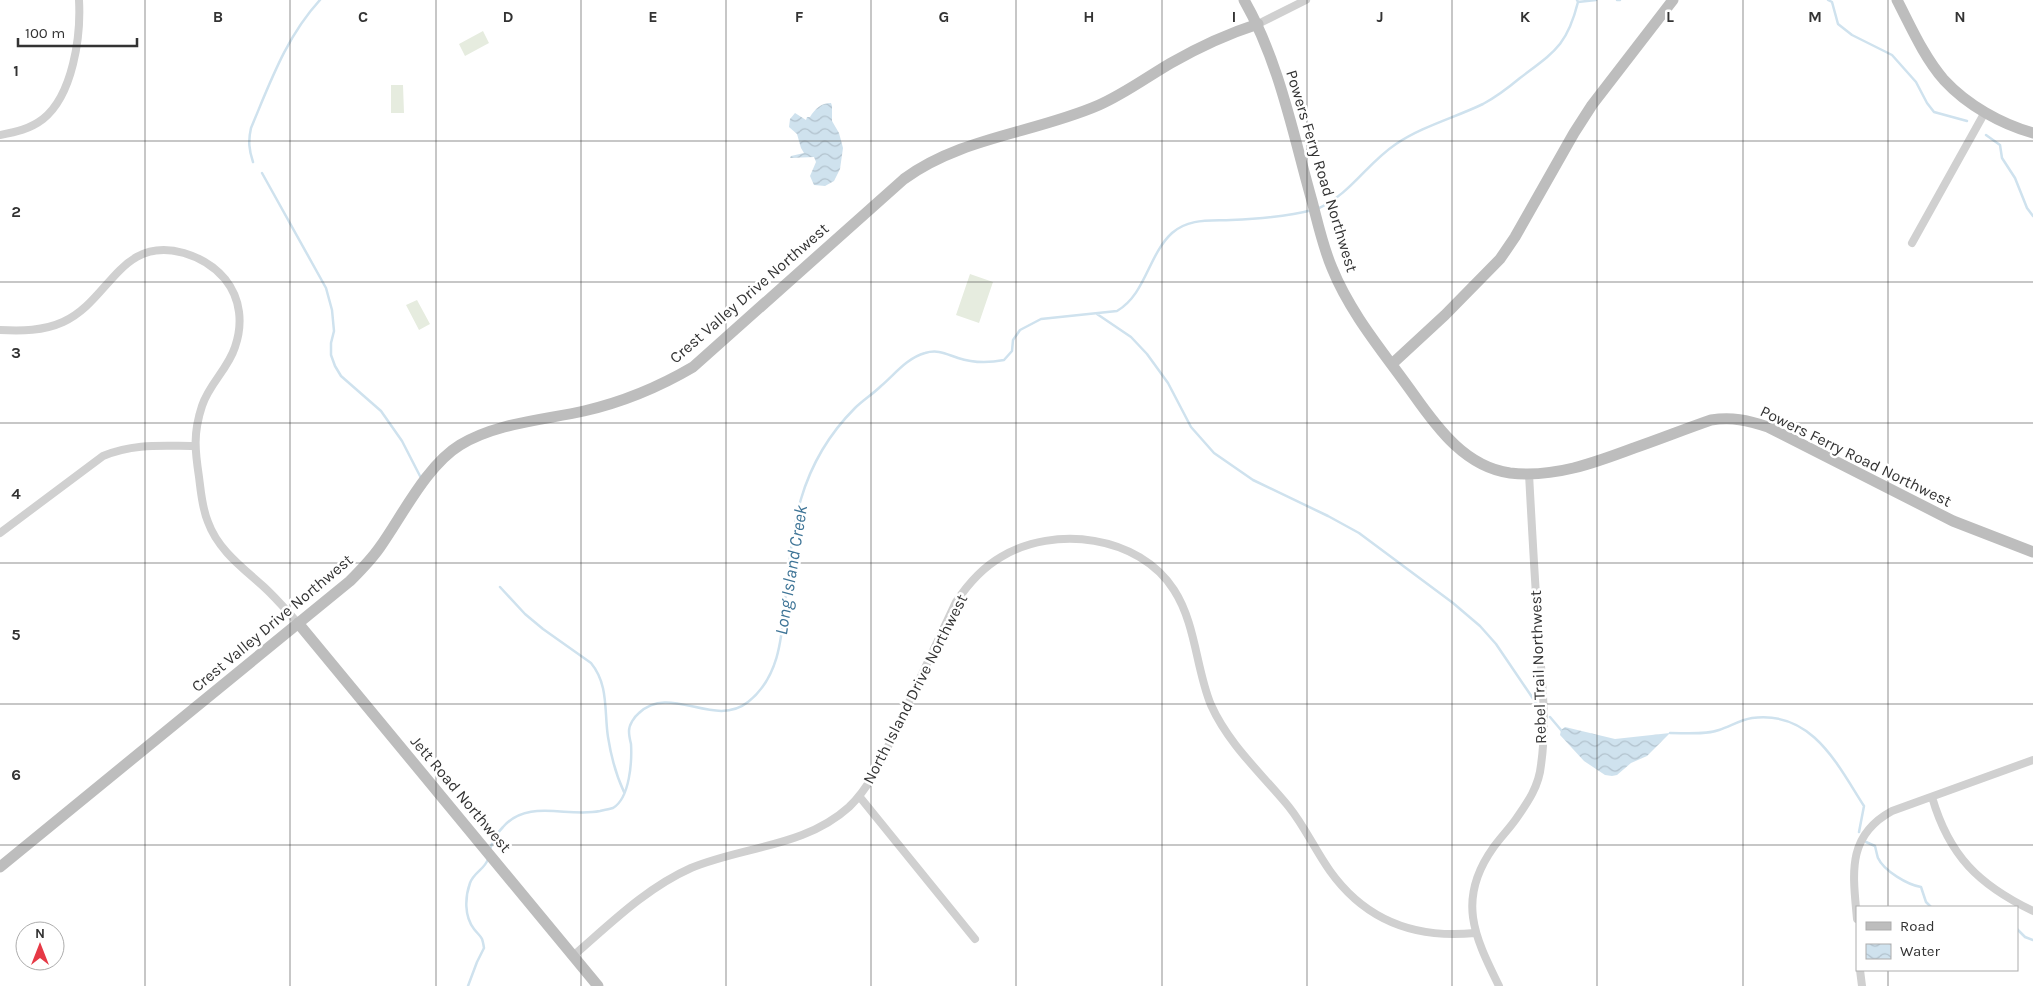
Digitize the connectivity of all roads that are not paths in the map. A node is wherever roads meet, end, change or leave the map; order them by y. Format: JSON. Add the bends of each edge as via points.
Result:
{"nodes":[{"id":1,"x":79,"y":0,"type":"edge"},
{"id":2,"x":1244,"y":0,"type":"edge"},
{"id":3,"x":1306,"y":0,"type":"edge"},
{"id":4,"x":1673,"y":0,"type":"edge"},
{"id":5,"x":1897,"y":0,"type":"edge"},
{"id":6,"x":1258,"y":24,"type":"junction"},
{"id":7,"x":1985,"y":112,"type":"junction"},
{"id":8,"x":2033,"y":133,"type":"edge"},
{"id":9,"x":0,"y":135,"type":"edge"},
{"id":10,"x":1912,"y":243,"type":"dead end"},
{"id":11,"x":0,"y":330,"type":"edge"},
{"id":12,"x":1392,"y":364,"type":"junction"},
{"id":13,"x":194,"y":446,"type":"junction"},
{"id":14,"x":1529,"y":474,"type":"junction"},
{"id":15,"x":0,"y":533,"type":"edge"},
{"id":16,"x":2033,"y":552,"type":"edge"},
{"id":17,"x":298,"y":623,"type":"junction"},
{"id":18,"x":2033,"y":760,"type":"edge"},
{"id":19,"x":859,"y":796,"type":"junction"},
{"id":20,"x":1932,"y":797,"type":"junction"},
{"id":21,"x":0,"y":867,"type":"edge"},
{"id":22,"x":1856,"y":906,"type":"edge"},
{"id":23,"x":2033,"y":911,"type":"edge"},
{"id":24,"x":1475,"y":933,"type":"junction"},
{"id":25,"x":975,"y":939,"type":"dead end"},
{"id":26,"x":573,"y":956,"type":"junction"},
{"id":27,"x":1860,"y":971,"type":"edge"},
{"id":28,"x":598,"y":986,"type":"edge"},
{"id":29,"x":1500,"y":986,"type":"edge"},
{"id":30,"x":1862,"y":986,"type":"edge"}],
"edges":[{"from":1,"to":9,"type":"street","via":[[72,63],[59,101],[36,124]]},
{"from":2,"to":6,"type":"street","name":"Powers Ferry Road Northwest"},
{"from":3,"to":6,"type":"street","name":"Crest Valley Drive Northwest"},
{"from":4,"to":12,"type":"street","via":[[1592,105],[1500,259]]},
{"from":5,"to":7,"type":"street","via":[[1944,79]]},
{"from":6,"to":12,"type":"street","name":"Powers Ferry Road Northwest","via":[[1289,118],[1331,267],[1355,313]]},
{"from":6,"to":17,"type":"street","name":"Crest Valley Drive Northwest","via":[[1193,50],[1097,106],[964,148],[920,167],[693,367],[671,380],[644,393],[501,428],[460,445],[444,458],[421,486],[365,566]]},
{"from":7,"to":8,"type":"street"},
{"from":7,"to":10,"type":"street"},
{"from":11,"to":13,"type":"street","via":[[30,331],[64,322],[93,300],[117,271],[148,253],[178,251],[204,261],[220,274],[232,291],[240,322],[234,352],[202,404]]},
{"from":12,"to":14,"type":"street","name":"Powers Ferry Road Northwest","via":[[1432,420],[1461,451],[1493,469]]},
{"from":13,"to":15,"type":"street","via":[[118,449],[103,456]]},
{"from":13,"to":17,"type":"street","via":[[204,509],[214,536],[227,554]]},
{"from":14,"to":16,"type":"street","name":"Powers Ferry Road Northwest","via":[[1585,466],[1711,420],[1744,419],[1768,428],[1953,522]]},
{"from":14,"to":24,"type":"street","name":"Rebel Trail Northwest","via":[[1543,698],[1542,764],[1533,794],[1481,868],[1472,899]]},
{"from":17,"to":21,"type":"street","name":"Crest Valley Drive Northwest"},
{"from":17,"to":26,"type":"street","name":"Jett Road Northwest"},
{"from":18,"to":20,"type":"street"},
{"from":19,"to":24,"type":"street","name":"North Island Drive Northwest","via":[[877,768],[956,602],[976,576],[1002,557],[1031,545],[1069,540],[1106,543],[1145,560],[1174,590],[1188,621],[1204,687],[1220,724],[1292,810],[1345,890],[1374,913],[1405,928],[1442,935]]},
{"from":19,"to":25,"type":"street"},
{"from":19,"to":26,"type":"street","name":"North Island Drive Northwest","via":[[836,818],[809,833],[712,860],[670,879],[636,902]]},
{"from":20,"to":22,"type":"street","via":[[1884,815],[1862,838],[1854,862]]},
{"from":20,"to":23,"type":"street","via":[[1946,836],[1970,870],[2001,895]]},
{"from":24,"to":29,"type":"street","name":"Rebel Trail Northwest"},
{"from":26,"to":28,"type":"street","name":"Jett Road Northwest"},
{"from":27,"to":30,"type":"street"}]}
